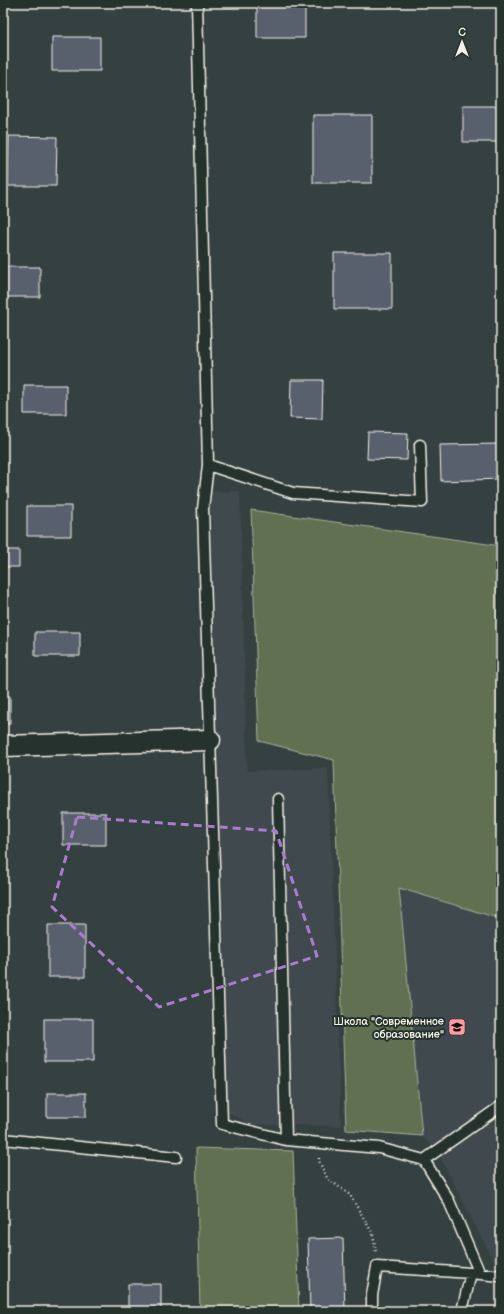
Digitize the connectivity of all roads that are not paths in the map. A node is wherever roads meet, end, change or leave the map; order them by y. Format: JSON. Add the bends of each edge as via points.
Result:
{"nodes":[{"id":1,"x":197,"y":3,"type":"edge"},
{"id":2,"x":420,"y":445,"type":"dead end"},
{"id":3,"x":208,"y":465,"type":"junction"},
{"id":4,"x":210,"y":740,"type":"junction"},
{"id":5,"x":3,"y":746,"type":"edge"},
{"id":6,"x":278,"y":799,"type":"dead end"},
{"id":7,"x":501,"y":1106,"type":"edge"},
{"id":8,"x":3,"y":1139,"type":"edge"},
{"id":9,"x":286,"y":1140,"type":"junction"},
{"id":10,"x":176,"y":1157,"type":"dead end"},
{"id":11,"x":424,"y":1160,"type":"junction"},
{"id":12,"x":475,"y":1273,"type":"junction"},
{"id":13,"x":501,"y":1276,"type":"edge"},
{"id":14,"x":372,"y":1311,"type":"edge"},
{"id":15,"x":462,"y":1311,"type":"edge"}],
"edges":[{"from":1,"to":3,"type":"lane"},
{"from":2,"to":3,"type":"lane","via":[[422,502],[293,493]]},
{"from":3,"to":4,"type":"lane","via":[[203,509]]},
{"from":4,"to":5,"type":"street"},
{"from":4,"to":9,"type":"lane","via":[[222,1124]]},
{"from":6,"to":9,"type":"lane"},
{"from":7,"to":11,"type":"lane"},
{"from":8,"to":10,"type":"lane"},
{"from":9,"to":11,"type":"lane","via":[[379,1148]]},
{"from":11,"to":12,"type":"lane","via":[[448,1201]]},
{"from":12,"to":13,"type":"lane"},
{"from":12,"to":14,"type":"lane","via":[[377,1267]]},
{"from":12,"to":15,"type":"lane"}]}
